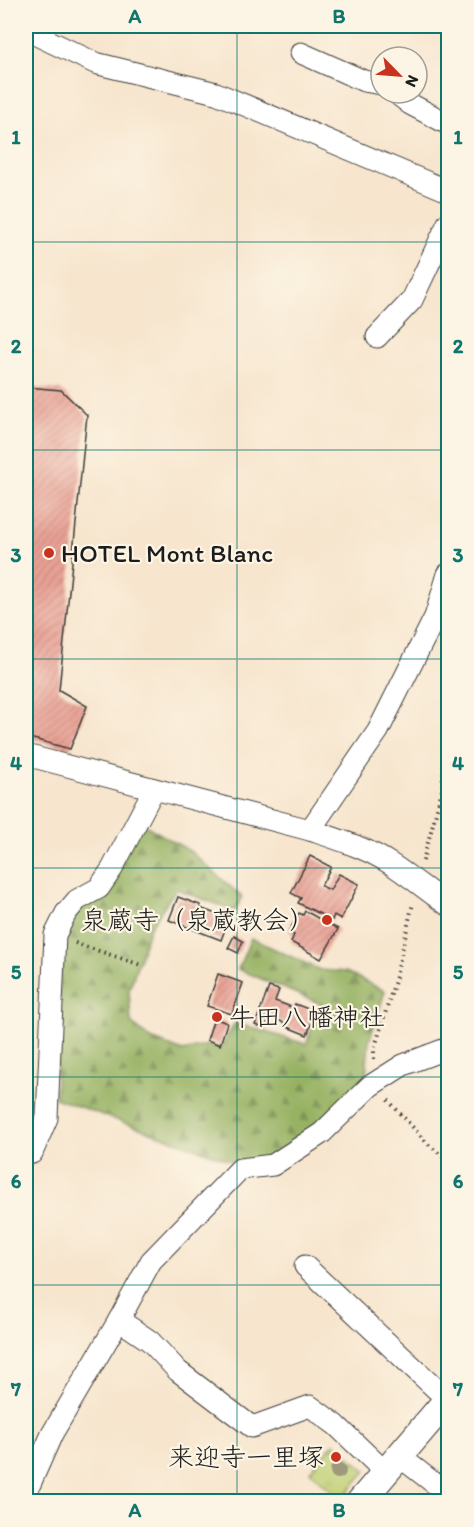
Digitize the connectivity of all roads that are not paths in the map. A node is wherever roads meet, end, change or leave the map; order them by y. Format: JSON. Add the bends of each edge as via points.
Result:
{"nodes":[{"id":1,"x":26,"y":30,"type":"edge"},
{"id":2,"x":301,"y":53,"type":"dead end"},
{"id":3,"x":369,"y":82,"type":"edge"},
{"id":4,"x":412,"y":105,"type":"edge"},
{"id":5,"x":448,"y":124,"type":"edge"},
{"id":6,"x":448,"y":191,"type":"edge"},
{"id":7,"x":448,"y":223,"type":"edge"},
{"id":8,"x":377,"y":337,"type":"dead end"},
{"id":9,"x":448,"y":574,"type":"edge"},
{"id":10,"x":26,"y":755,"type":"edge"},
{"id":11,"x":154,"y":789,"type":"junction"},
{"id":12,"x":309,"y":830,"type":"junction"},
{"id":13,"x":448,"y":905,"type":"edge"},
{"id":14,"x":448,"y":1048,"type":"edge"},
{"id":15,"x":33,"y":1153,"type":"dead end"},
{"id":16,"x":305,"y":1266,"type":"dead end"},
{"id":17,"x":119,"y":1320,"type":"junction"},
{"id":18,"x":448,"y":1400,"type":"edge"},
{"id":19,"x":392,"y":1464,"type":"junction"},
{"id":20,"x":26,"y":1493,"type":"edge"},
{"id":21,"x":448,"y":1494,"type":"edge"},
{"id":22,"x":360,"y":1502,"type":"edge"}],
"edges":[{"from":1,"to":6,"type":"street","via":[[95,63],[216,93]]},
{"from":2,"to":3,"type":"street"},
{"from":4,"to":5,"type":"street"},
{"from":7,"to":8,"type":"street","via":[[412,300]]},
{"from":9,"to":12,"type":"street","via":[[435,617],[378,731]]},
{"from":10,"to":11,"type":"street"},
{"from":11,"to":12,"type":"street"},
{"from":11,"to":15,"type":"street","via":[[112,869],[99,888],[77,900],[55,935],[47,1118]]},
{"from":12,"to":13,"type":"street","via":[[390,863]]},
{"from":14,"to":17,"type":"street","via":[[404,1065],[374,1084],[322,1132],[273,1165],[240,1169],[151,1261]]},
{"from":16,"to":18,"type":"street"},
{"from":17,"to":19,"type":"street","via":[[150,1341],[178,1371],[252,1427],[309,1406]]},
{"from":17,"to":20,"type":"street","via":[[52,1434]]},
{"from":18,"to":19,"type":"street"},
{"from":19,"to":21,"type":"street"},
{"from":19,"to":22,"type":"street"}]}
